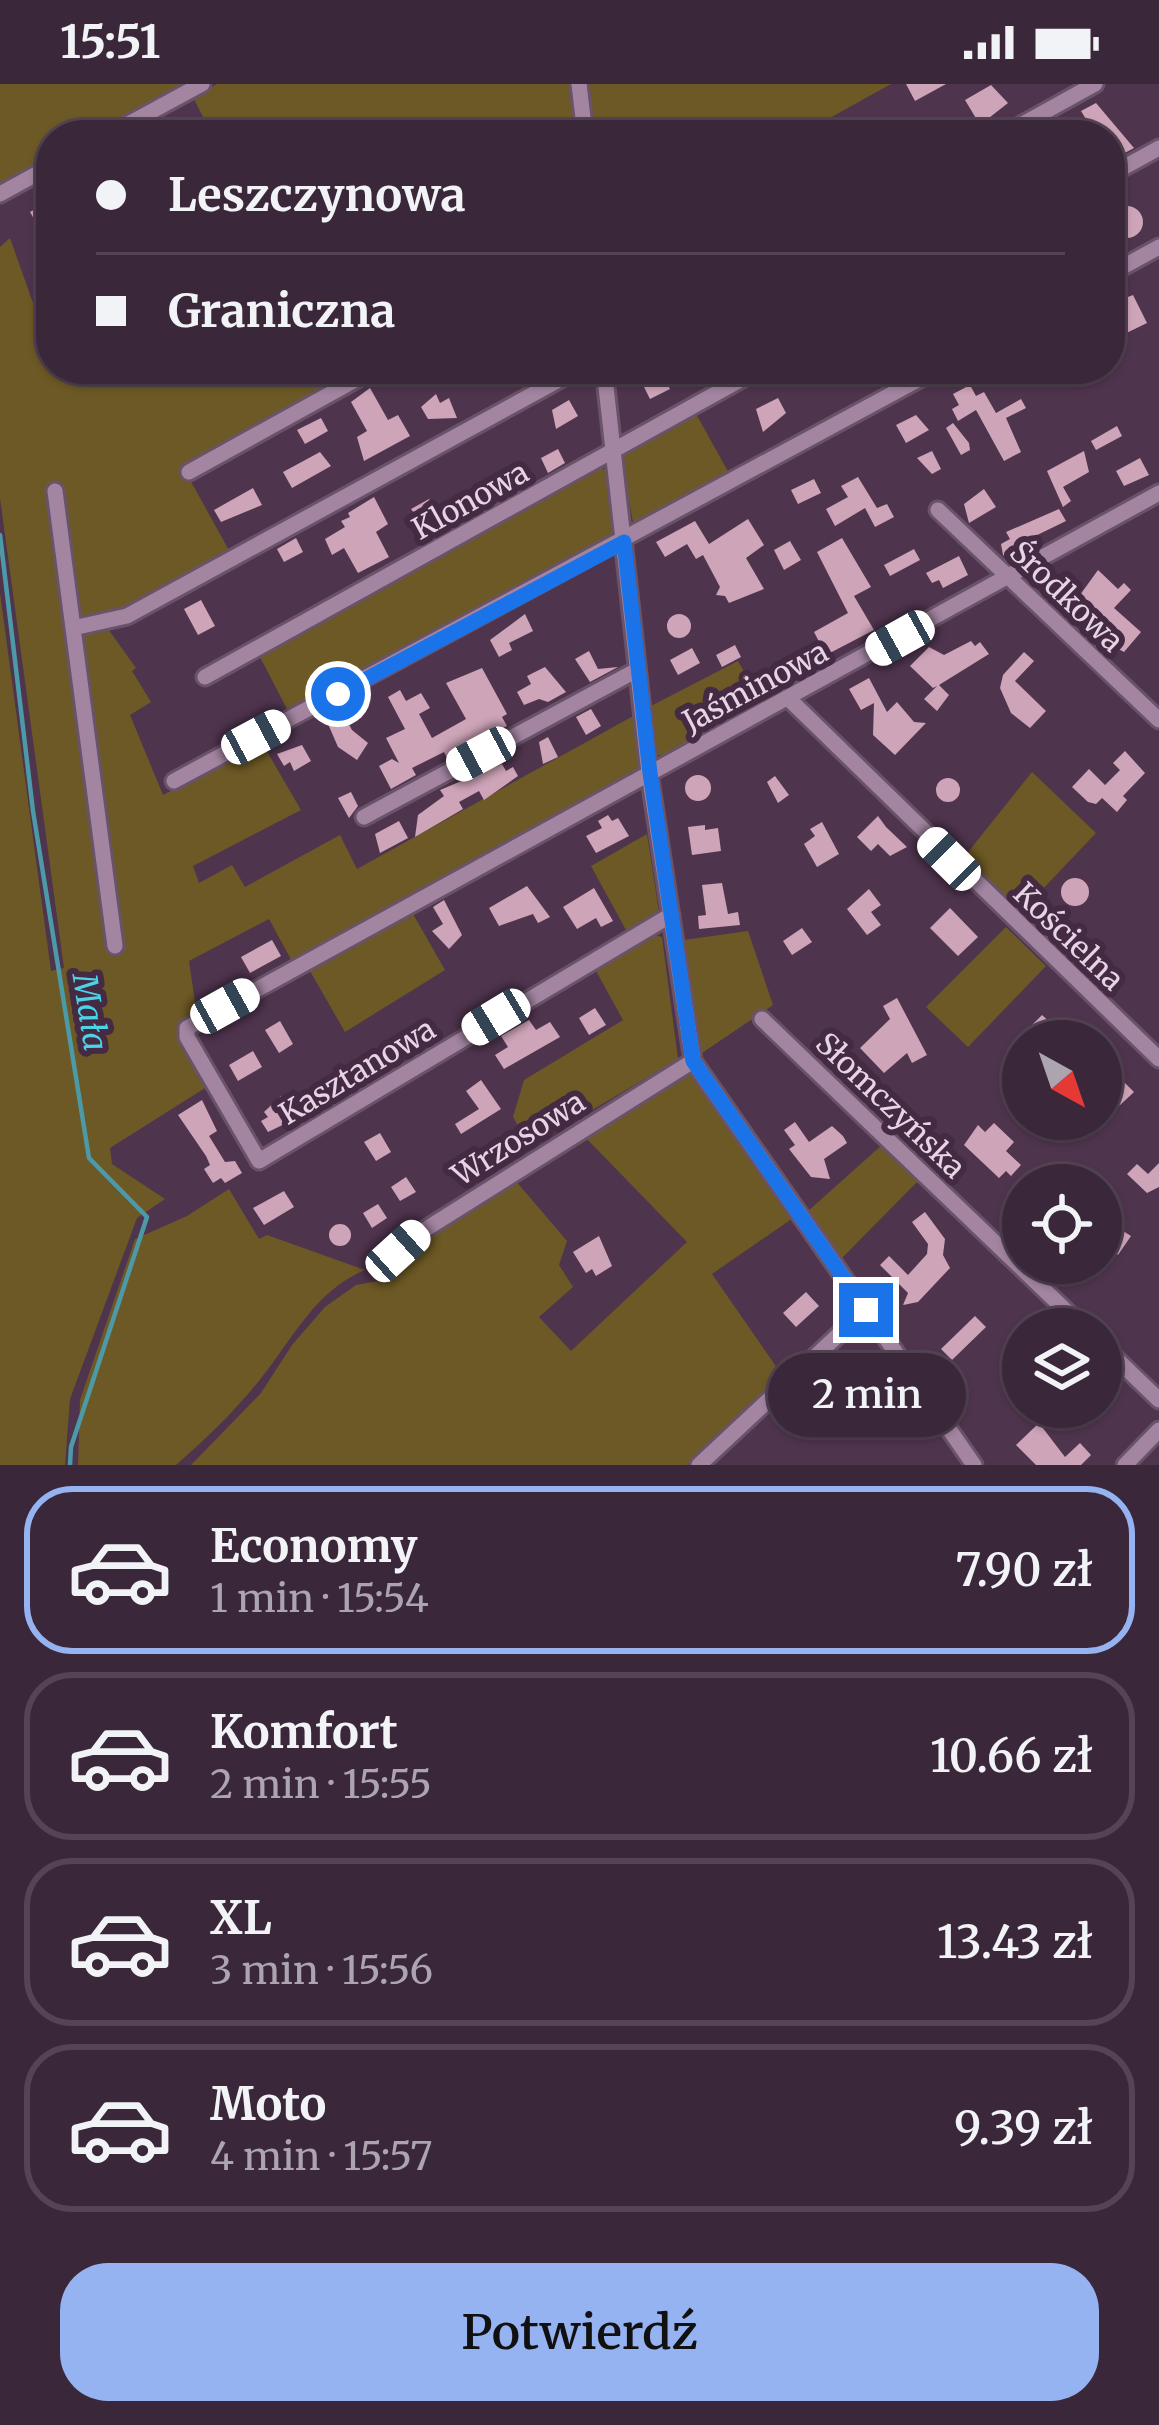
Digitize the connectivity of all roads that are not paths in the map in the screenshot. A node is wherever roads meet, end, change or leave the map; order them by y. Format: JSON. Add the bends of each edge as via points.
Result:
{"nodes":[{"id":1,"x":202,"y":84,"type":"edge"},
{"id":2,"x":579,"y":84,"type":"edge"},
{"id":3,"x":1094,"y":84,"type":"edge"},
{"id":4,"x":136,"y":120,"type":"edge"},
{"id":5,"x":583,"y":120,"type":"edge"},
{"id":6,"x":1030,"y":120,"type":"edge"},
{"id":7,"x":1159,"y":148,"type":"edge"},
{"id":8,"x":1125,"y":167,"type":"edge"},
{"id":9,"x":36,"y":174,"type":"edge"},
{"id":10,"x":0,"y":194,"type":"edge"},
{"id":11,"x":1159,"y":247,"type":"edge"},
{"id":12,"x":1125,"y":266,"type":"edge"},
{"id":13,"x":349,"y":384,"type":"edge"},
{"id":14,"x":551,"y":384,"type":"edge"},
{"id":15,"x":606,"y":384,"type":"edge"},
{"id":16,"x":733,"y":384,"type":"edge"},
{"id":17,"x":911,"y":384,"type":"edge"},
{"id":18,"x":613,"y":452,"type":"junction"},
{"id":19,"x":189,"y":472,"type":"dead end"},
{"id":20,"x":56,"y":491,"type":"dead end"},
{"id":21,"x":1159,"y":494,"type":"edge"},
{"id":22,"x":938,"y":510,"type":"dead end"},
{"id":23,"x":624,"y":542,"type":"junction"},
{"id":24,"x":1010,"y":578,"type":"junction"},
{"id":25,"x":74,"y":628,"type":"junction"},
{"id":26,"x":637,"y":670,"type":"junction"},
{"id":27,"x":205,"y":677,"type":"dead end"},
{"id":28,"x":789,"y":699,"type":"junction"},
{"id":29,"x":1159,"y":720,"type":"edge"},
{"id":30,"x":650,"y":773,"type":"junction"},
{"id":31,"x":174,"y":781,"type":"dead end"},
{"id":32,"x":364,"y":817,"type":"dead end"},
{"id":33,"x":671,"y":915,"type":"junction"},
{"id":34,"x":115,"y":946,"type":"dead end"},
{"id":35,"x":763,"y":1019,"type":"dead end"},
{"id":36,"x":1159,"y":1059,"type":"edge"},
{"id":37,"x":693,"y":1061,"type":"junction"},
{"id":38,"x":256,"y":1160,"type":"joint"},
{"id":39,"x":379,"y":1269,"type":"dead end"},
{"id":40,"x":1063,"y":1308,"type":"edge"},
{"id":41,"x":866,"y":1310,"type":"junction"},
{"id":42,"x":1122,"y":1364,"type":"edge"},
{"id":43,"x":1159,"y":1400,"type":"edge"},
{"id":44,"x":1159,"y":1430,"type":"edge"},
{"id":45,"x":699,"y":1465,"type":"edge"},
{"id":46,"x":974,"y":1465,"type":"edge"},
{"id":47,"x":1125,"y":1465,"type":"edge"}],
"edges":[{"from":1,"to":4,"type":"street"},
{"from":2,"to":5,"type":"street"},
{"from":3,"to":6,"type":"street"},
{"from":7,"to":8,"type":"street"},
{"from":9,"to":10,"type":"street"},
{"from":11,"to":12,"type":"street"},
{"from":13,"to":19,"type":"street"},
{"from":14,"to":25,"type":"street","name":"Klonowa","via":[[116,620]]},
{"from":15,"to":18,"type":"street"},
{"from":16,"to":18,"type":"street","name":"Klonowa"},
{"from":17,"to":23,"type":"street"},
{"from":18,"to":23,"type":"street"},
{"from":18,"to":27,"type":"street","name":"Klonowa"},
{"from":20,"to":25,"type":"street"},
{"from":21,"to":24,"type":"street","name":"Jaśminowa"},
{"from":22,"to":24,"type":"street","name":"Środkowa"},
{"from":23,"to":26,"type":"street"},
{"from":23,"to":31,"type":"street"},
{"from":24,"to":28,"type":"street","name":"Jaśminowa"},
{"from":24,"to":29,"type":"street","name":"Środkowa"},
{"from":25,"to":34,"type":"street"},
{"from":26,"to":30,"type":"street"},
{"from":26,"to":32,"type":"street"},
{"from":28,"to":30,"type":"street","name":"Jaśminowa"},
{"from":28,"to":36,"type":"street","name":"Kościelna"},
{"from":30,"to":33,"type":"street"},
{"from":30,"to":38,"type":"street","name":"Jaśminowa","via":[[187,1028]]},
{"from":33,"to":37,"type":"street"},
{"from":33,"to":38,"type":"street","name":"Kasztanowa"},
{"from":35,"to":40,"type":"street","name":"Słomczyńska"},
{"from":37,"to":39,"type":"street","name":"Wrzosowa","via":[[418,1234]]},
{"from":37,"to":41,"type":"street"},
{"from":41,"to":45,"type":"street"},
{"from":41,"to":46,"type":"street"},
{"from":42,"to":43,"type":"street"},
{"from":44,"to":47,"type":"street"}]}
